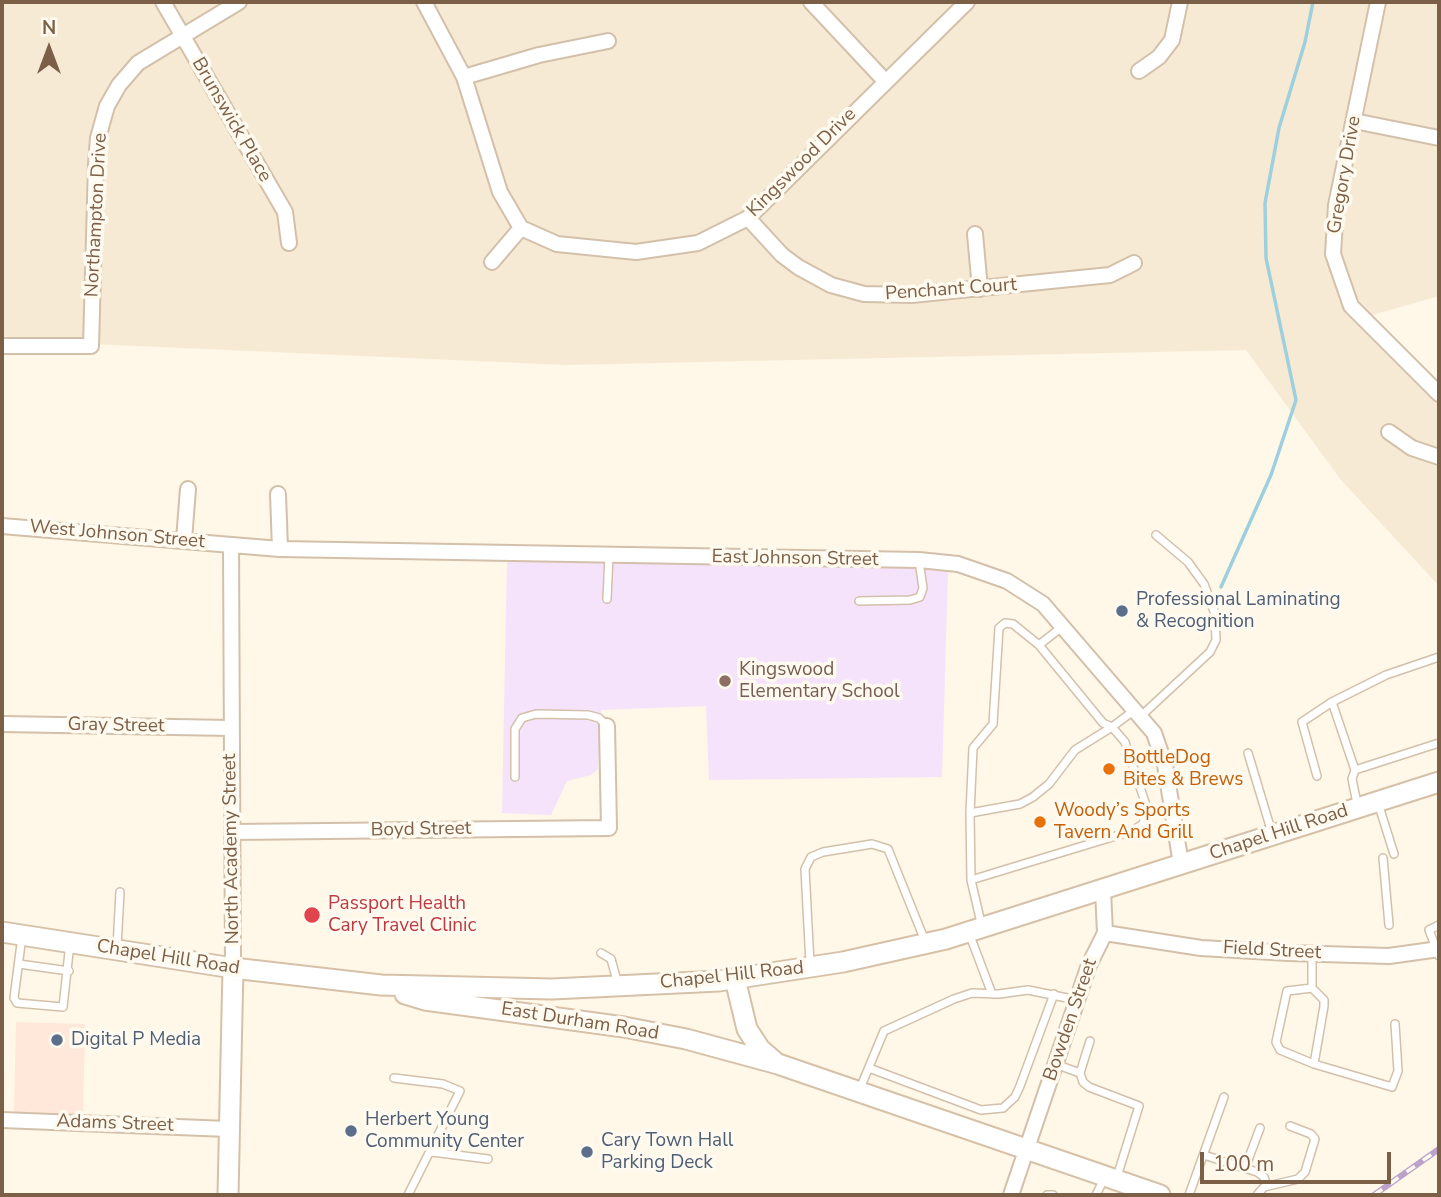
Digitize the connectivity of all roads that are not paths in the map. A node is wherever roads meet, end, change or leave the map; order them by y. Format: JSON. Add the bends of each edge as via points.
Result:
{"nodes":[{"id":1,"x":163,"y":2,"type":"edge"},
{"id":2,"x":239,"y":2,"type":"edge"},
{"id":3,"x":424,"y":2,"type":"edge"},
{"id":4,"x":811,"y":2,"type":"edge"},
{"id":5,"x":967,"y":2,"type":"edge"},
{"id":6,"x":1180,"y":2,"type":"edge"},
{"id":7,"x":1378,"y":2,"type":"edge"},
{"id":8,"x":181,"y":35,"type":"junction"},
{"id":9,"x":608,"y":41,"type":"dead end"},
{"id":10,"x":1139,"y":71,"type":"dead end"},
{"id":11,"x":464,"y":76,"type":"junction"},
{"id":12,"x":885,"y":81,"type":"junction"},
{"id":13,"x":1354,"y":121,"type":"junction"},
{"id":14,"x":1439,"y":138,"type":"edge"},
{"id":15,"x":748,"y":218,"type":"junction"},
{"id":16,"x":521,"y":228,"type":"junction"},
{"id":17,"x":975,"y":234,"type":"dead end"},
{"id":18,"x":289,"y":243,"type":"dead end"},
{"id":19,"x":492,"y":262,"type":"dead end"},
{"id":20,"x":1134,"y":263,"type":"dead end"},
{"id":21,"x":981,"y":289,"type":"junction"},
{"id":22,"x":2,"y":346,"type":"edge"},
{"id":23,"x":1439,"y":394,"type":"edge"},
{"id":24,"x":1389,"y":432,"type":"dead end"},
{"id":25,"x":1439,"y":457,"type":"edge"},
{"id":26,"x":188,"y":489,"type":"dead end"},
{"id":27,"x":278,"y":494,"type":"dead end"},
{"id":28,"x":2,"y":526,"type":"edge"},
{"id":29,"x":1156,"y":535,"type":"dead end"},
{"id":30,"x":184,"y":540,"type":"junction"},
{"id":31,"x":231,"y":545,"type":"junction"},
{"id":32,"x":280,"y":549,"type":"junction"},
{"id":33,"x":608,"y":556,"type":"junction"},
{"id":34,"x":919,"y":560,"type":"junction"},
{"id":35,"x":607,"y":599,"type":"dead end"},
{"id":36,"x":859,"y":601,"type":"dead end"},
{"id":37,"x":1064,"y":625,"type":"junction"},
{"id":38,"x":1039,"y":645,"type":"junction"},
{"id":39,"x":1439,"y":657,"type":"edge"},
{"id":40,"x":1332,"y":702,"type":"junction"},
{"id":41,"x":1138,"y":713,"type":"junction"},
{"id":42,"x":2,"y":724,"type":"edge"},
{"id":43,"x":607,"y":726,"type":"joint"},
{"id":44,"x":1112,"y":727,"type":"junction"},
{"id":45,"x":231,"y":728,"type":"junction"},
{"id":46,"x":1439,"y":743,"type":"edge"},
{"id":47,"x":1248,"y":753,"type":"dead end"},
{"id":48,"x":1186,"y":756,"type":"dead end"},
{"id":49,"x":1166,"y":765,"type":"junction"},
{"id":50,"x":1355,"y":770,"type":"junction"},
{"id":51,"x":1317,"y":776,"type":"dead end"},
{"id":52,"x":515,"y":777,"type":"dead end"},
{"id":53,"x":1439,"y":782,"type":"edge"},
{"id":54,"x":1368,"y":805,"type":"junction"},
{"id":55,"x":970,"y":813,"type":"junction"},
{"id":56,"x":233,"y":832,"type":"junction"},
{"id":57,"x":1273,"y":835,"type":"junction"},
{"id":58,"x":1394,"y":854,"type":"dead end"},
{"id":59,"x":1383,"y":858,"type":"dead end"},
{"id":60,"x":1181,"y":864,"type":"junction"},
{"id":61,"x":971,"y":880,"type":"junction"},
{"id":62,"x":1103,"y":890,"type":"junction"},
{"id":63,"x":120,"y":892,"type":"dead end"},
{"id":64,"x":1389,"y":925,"type":"dead end"},
{"id":65,"x":1439,"y":925,"type":"edge"},
{"id":66,"x":975,"y":930,"type":"junction"},
{"id":67,"x":2,"y":932,"type":"edge"},
{"id":68,"x":1105,"y":933,"type":"junction"},
{"id":69,"x":22,"y":936,"type":"junction"},
{"id":70,"x":70,"y":943,"type":"junction"},
{"id":71,"x":926,"y":944,"type":"junction"},
{"id":72,"x":116,"y":950,"type":"junction"},
{"id":73,"x":1438,"y":952,"type":"edge"},
{"id":74,"x":601,"y":953,"type":"dead end"},
{"id":75,"x":1312,"y":953,"type":"junction"},
{"id":76,"x":19,"y":964,"type":"junction"},
{"id":77,"x":233,"y":968,"type":"junction"},
{"id":78,"x":810,"y":968,"type":"junction"},
{"id":79,"x":69,"y":971,"type":"junction"},
{"id":80,"x":735,"y":979,"type":"junction"},
{"id":81,"x":381,"y":985,"type":"junction"},
{"id":82,"x":618,"y":987,"type":"junction"},
{"id":83,"x":1312,"y":988,"type":"junction"},
{"id":84,"x":992,"y":994,"type":"junction"},
{"id":85,"x":1054,"y":994,"type":"junction"},
{"id":86,"x":1077,"y":999,"type":"junction"},
{"id":87,"x":1395,"y":1024,"type":"dead end"},
{"id":88,"x":1090,"y":1041,"type":"dead end"},
{"id":89,"x":778,"y":1064,"type":"junction"},
{"id":90,"x":1055,"y":1064,"type":"junction"},
{"id":91,"x":1314,"y":1064,"type":"junction"},
{"id":92,"x":869,"y":1068,"type":"junction"},
{"id":93,"x":1080,"y":1073,"type":"junction"},
{"id":94,"x":394,"y":1078,"type":"dead end"},
{"id":95,"x":859,"y":1092,"type":"junction"},
{"id":96,"x":1224,"y":1097,"type":"dead end"},
{"id":97,"x":2,"y":1120,"type":"edge"},
{"id":98,"x":1290,"y":1126,"type":"dead end"},
{"id":99,"x":1260,"y":1128,"type":"dead end"},
{"id":100,"x":228,"y":1129,"type":"junction"},
{"id":101,"x":1027,"y":1150,"type":"junction"},
{"id":102,"x":432,"y":1152,"type":"junction"},
{"id":103,"x":1204,"y":1155,"type":"junction"},
{"id":104,"x":488,"y":1159,"type":"dead end"},
{"id":105,"x":1245,"y":1168,"type":"junction"},
{"id":106,"x":1111,"y":1178,"type":"junction"},
{"id":107,"x":1267,"y":1186,"type":"junction"},
{"id":108,"x":228,"y":1195,"type":"edge"},
{"id":109,"x":408,"y":1195,"type":"edge"},
{"id":110,"x":1012,"y":1195,"type":"edge"},
{"id":111,"x":1047,"y":1195,"type":"edge"},
{"id":112,"x":1053,"y":1195,"type":"edge"},
{"id":113,"x":1097,"y":1195,"type":"edge"},
{"id":114,"x":1160,"y":1195,"type":"edge"},
{"id":115,"x":1189,"y":1195,"type":"edge"},
{"id":116,"x":1257,"y":1195,"type":"edge"}],
"edges":[{"from":1,"to":8,"type":"street","name":"Brunswick Place"},
{"from":2,"to":8,"type":"street","name":"Northampton Drive"},
{"from":3,"to":11,"type":"street"},
{"from":4,"to":12,"type":"street"},
{"from":5,"to":12,"type":"street","name":"Kingswood Drive"},
{"from":6,"to":10,"type":"street","via":[[1172,40]]},
{"from":7,"to":13,"type":"street","name":"Gregory Drive"},
{"from":8,"to":18,"type":"street","name":"Brunswick Place","via":[[285,212]]},
{"from":8,"to":22,"type":"street","name":"Northampton Drive","via":[[138,63],[102,120],[96,163],[91,345]]},
{"from":9,"to":11,"type":"street"},
{"from":11,"to":16,"type":"street","via":[[500,192]]},
{"from":12,"to":15,"type":"street","name":"Kingswood Drive"},
{"from":13,"to":14,"type":"street"},
{"from":13,"to":23,"type":"street","name":"Gregory Drive","via":[[1334,218],[1336,267],[1351,306]]},
{"from":15,"to":16,"type":"street","name":"Kingswood Drive","via":[[698,243],[636,252],[557,244]]},
{"from":15,"to":21,"type":"street","name":"Penchant Court","via":[[797,267],[849,291],[883,296]]},
{"from":16,"to":19,"type":"street"},
{"from":17,"to":21,"type":"street"},
{"from":20,"to":21,"type":"street","name":"Penchant Court","via":[[1110,275]]},
{"from":24,"to":25,"type":"street","via":[[1412,448]]},
{"from":26,"to":30,"type":"street"},
{"from":27,"to":32,"type":"street"},
{"from":28,"to":30,"type":"street","name":"West Johnson Street"},
{"from":29,"to":41,"type":"lane","via":[[1188,562],[1204,584],[1215,614],[1216,640],[1210,652]]},
{"from":30,"to":31,"type":"street","name":"West Johnson Street"},
{"from":31,"to":32,"type":"street","name":"East Johnson Street"},
{"from":31,"to":45,"type":"street","name":"North Academy Street"},
{"from":32,"to":33,"type":"street","name":"East Johnson Street"},
{"from":33,"to":34,"type":"street","name":"East Johnson Street"},
{"from":33,"to":35,"type":"lane"},
{"from":34,"to":36,"type":"lane","via":[[920,597]]},
{"from":34,"to":37,"type":"street","name":"East Johnson Street","via":[[958,564],[1007,581],[1043,604]]},
{"from":37,"to":38,"type":"lane"},
{"from":37,"to":41,"type":"street","name":"East Johnson Street"},
{"from":38,"to":44,"type":"lane","via":[[1103,723]]},
{"from":38,"to":55,"type":"lane","via":[[1013,624],[999,628],[993,724],[973,748]]},
{"from":39,"to":40,"type":"lane","via":[[1387,675]]},
{"from":40,"to":50,"type":"lane"},
{"from":40,"to":51,"type":"lane","via":[[1302,722]]},
{"from":41,"to":44,"type":"lane"},
{"from":41,"to":49,"type":"street","name":"East Johnson Street","via":[[1154,733]]},
{"from":42,"to":45,"type":"street","name":"Gray Street"},
{"from":43,"to":52,"type":"lane","via":[[594,716],[530,715],[519,721]]},
{"from":43,"to":56,"type":"street","name":"Boyd Street","via":[[608,828]]},
{"from":44,"to":55,"type":"lane","via":[[1075,750],[1033,797],[1020,804]]},
{"from":44,"to":61,"type":"lane","via":[[1125,742],[1147,808],[1143,824]]},
{"from":45,"to":56,"type":"street","name":"North Academy Street"},
{"from":46,"to":50,"type":"lane"},
{"from":47,"to":57,"type":"lane"},
{"from":48,"to":49,"type":"lane"},
{"from":49,"to":60,"type":"street","name":"East Johnson Street"},
{"from":50,"to":54,"type":"lane","via":[[1352,779]]},
{"from":53,"to":54,"type":"main road","name":"Chapel Hill Road"},
{"from":54,"to":57,"type":"main road","name":"Chapel Hill Road"},
{"from":54,"to":58,"type":"lane"},
{"from":55,"to":61,"type":"lane"},
{"from":56,"to":77,"type":"street","name":"North Academy Street"},
{"from":57,"to":60,"type":"main road","name":"Chapel Hill Road"},
{"from":59,"to":64,"type":"lane"},
{"from":60,"to":62,"type":"main road","name":"Chapel Hill Road"},
{"from":61,"to":66,"type":"lane"},
{"from":62,"to":66,"type":"main road","name":"Chapel Hill Road"},
{"from":62,"to":68,"type":"street","name":"Bowden Street"},
{"from":63,"to":72,"type":"lane"},
{"from":65,"to":73,"type":"lane","via":[[1429,930]]},
{"from":66,"to":71,"type":"main road","name":"Chapel Hill Road"},
{"from":66,"to":84,"type":"lane"},
{"from":67,"to":69,"type":"main road","name":"Chapel Hill Road"},
{"from":68,"to":75,"type":"street","name":"Field Street","via":[[1201,948]]},
{"from":68,"to":86,"type":"street","name":"Bowden Street"},
{"from":69,"to":70,"type":"main road","name":"Chapel Hill Road"},
{"from":69,"to":76,"type":"lane"},
{"from":70,"to":72,"type":"main road","name":"Chapel Hill Road"},
{"from":70,"to":79,"type":"lane"},
{"from":71,"to":78,"type":"main road","name":"Chapel Hill Road"},
{"from":71,"to":78,"type":"lane","via":[[888,849],[872,844],[823,852],[811,857],[805,869]]},
{"from":72,"to":77,"type":"main road","name":"Chapel Hill Road"},
{"from":73,"to":75,"type":"street","name":"Field Street","via":[[1390,956]]},
{"from":74,"to":82,"type":"lane","via":[[611,959]]},
{"from":75,"to":83,"type":"lane"},
{"from":76,"to":79,"type":"lane"},
{"from":76,"to":79,"type":"lane","via":[[14,998],[19,1004],[63,1007]]},
{"from":77,"to":81,"type":"main road","name":"Chapel Hill Road"},
{"from":77,"to":100,"type":"main road","name":"North Academy Street"},
{"from":78,"to":80,"type":"main road","name":"Chapel Hill Road"},
{"from":80,"to":82,"type":"main road","name":"Chapel Hill Road"},
{"from":80,"to":89,"type":"main road","name":"East Durham Road","via":[[747,1029],[760,1049]]},
{"from":81,"to":82,"type":"main road","name":"Chapel Hill Road"},
{"from":81,"to":89,"type":"main road","name":"East Durham Road","via":[[425,1000],[656,1032]]},
{"from":83,"to":91,"type":"lane","via":[[1324,1000]]},
{"from":83,"to":91,"type":"lane","via":[[1287,990],[1276,1042],[1280,1050]]},
{"from":84,"to":85,"type":"lane","via":[[1028,990]]},
{"from":84,"to":92,"type":"lane","via":[[963,995],[891,1027],[880,1038]]},
{"from":85,"to":86,"type":"lane"},
{"from":85,"to":92,"type":"lane","via":[[1020,1086],[1003,1108],[981,1110]]},
{"from":86,"to":90,"type":"street","name":"Bowden Street"},
{"from":87,"to":91,"type":"lane","via":[[1398,1070],[1392,1087]]},
{"from":88,"to":93,"type":"lane"},
{"from":89,"to":95,"type":"main road","name":"East Durham Road"},
{"from":90,"to":93,"type":"lane"},
{"from":90,"to":101,"type":"street","name":"Bowden Street"},
{"from":92,"to":95,"type":"lane"},
{"from":93,"to":106,"type":"lane","via":[[1089,1087],[1139,1106]]},
{"from":94,"to":102,"type":"lane","via":[[443,1084],[460,1091]]},
{"from":95,"to":101,"type":"main road","name":"East Durham Road"},
{"from":96,"to":103,"type":"lane"},
{"from":97,"to":100,"type":"street","name":"Adams Street"},
{"from":98,"to":107,"type":"lane","via":[[1315,1139],[1306,1172],[1298,1179]]},
{"from":99,"to":105,"type":"lane"},
{"from":100,"to":108,"type":"main road","name":"North Academy Street"},
{"from":101,"to":106,"type":"main road","name":"East Durham Road"},
{"from":101,"to":110,"type":"street","name":"Bowden Street"},
{"from":102,"to":104,"type":"lane"},
{"from":102,"to":109,"type":"lane"},
{"from":103,"to":105,"type":"lane"},
{"from":103,"to":115,"type":"lane"},
{"from":105,"to":107,"type":"lane","via":[[1261,1175]]},
{"from":106,"to":113,"type":"lane"},
{"from":106,"to":114,"type":"main road","name":"East Durham Road"},
{"from":107,"to":116,"type":"lane"},
{"from":111,"to":112,"type":"lane"}]}
